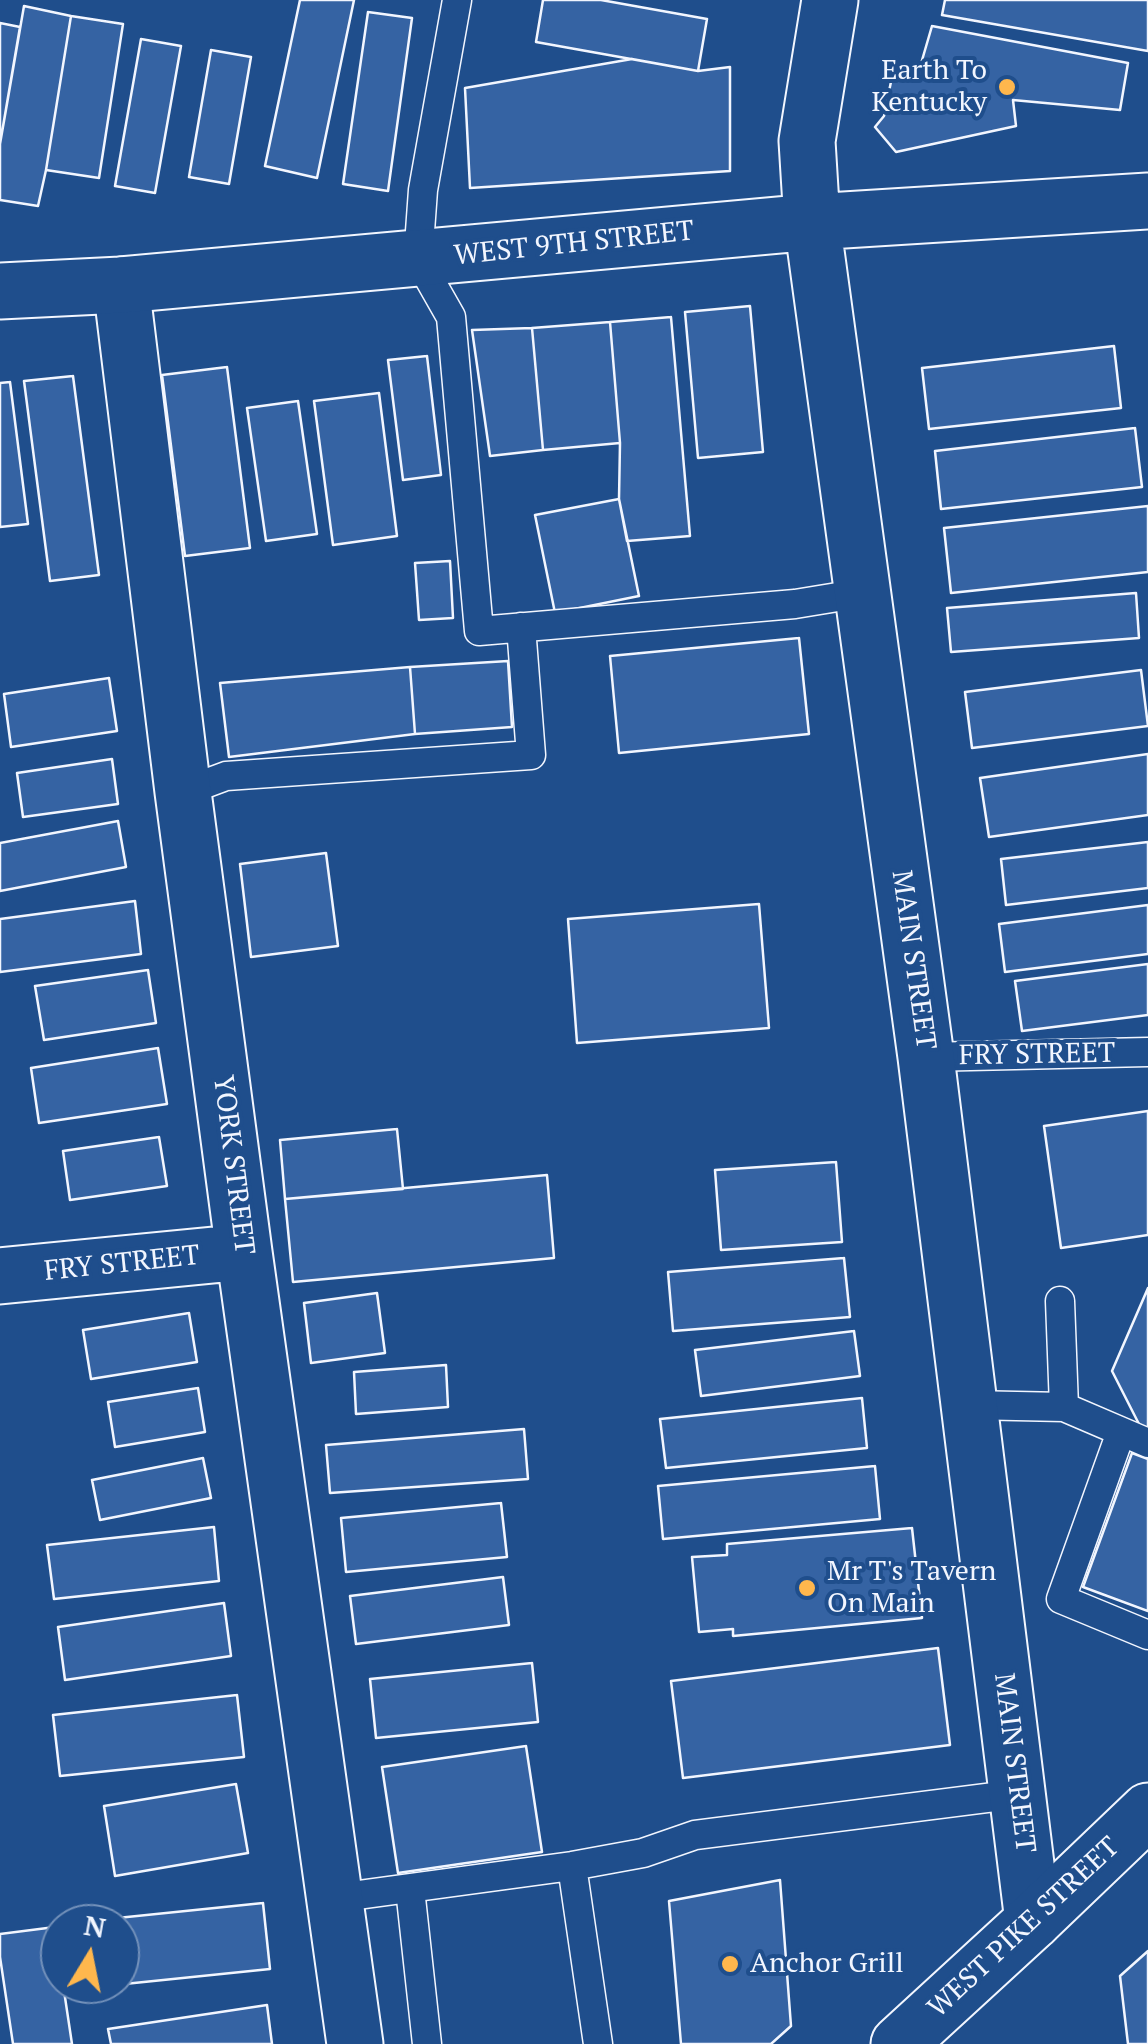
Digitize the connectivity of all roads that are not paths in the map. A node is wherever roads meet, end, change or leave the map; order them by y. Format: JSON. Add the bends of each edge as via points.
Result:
{"nodes":[{"id":1,"x":457,"y":0,"type":"edge"},
{"id":2,"x":830,"y":0,"type":"edge"},
{"id":3,"x":1148,"y":201,"type":"edge"},
{"id":4,"x":812,"y":222,"type":"junction"},
{"id":5,"x":418,"y":259,"type":"junction"},
{"id":6,"x":121,"y":285,"type":"junction"},
{"id":7,"x":0,"y":292,"type":"edge"},
{"id":8,"x":862,"y":592,"type":"junction"},
{"id":9,"x":521,"y":628,"type":"junction"},
{"id":10,"x":183,"y":792,"type":"junction"},
{"id":11,"x":1148,"y":1052,"type":"edge"},
{"id":12,"x":926,"y":1058,"type":"junction"},
{"id":13,"x":244,"y":1252,"type":"junction"},
{"id":14,"x":0,"y":1276,"type":"edge"},
{"id":15,"x":1060,"y":1301,"type":"dead end"},
{"id":16,"x":969,"y":1405,"type":"junction"},
{"id":17,"x":1064,"y":1407,"type":"junction"},
{"id":18,"x":1121,"y":1432,"type":"junction"},
{"id":19,"x":1148,"y":1443,"type":"edge"},
{"id":20,"x":1148,"y":1635,"type":"edge"},
{"id":21,"x":1018,"y":1794,"type":"junction"},
{"id":22,"x":1148,"y":1811,"type":"edge"},
{"id":23,"x":572,"y":1866,"type":"junction"},
{"id":24,"x":410,"y":1889,"type":"junction"},
{"id":25,"x":336,"y":1898,"type":"junction"},
{"id":26,"x":1033,"y":1921,"type":"junction"},
{"id":27,"x":355,"y":2044,"type":"edge"},
{"id":28,"x":427,"y":2044,"type":"edge"},
{"id":29,"x":598,"y":2044,"type":"edge"},
{"id":30,"x":899,"y":2044,"type":"edge"}],
"edges":[{"from":1,"to":5,"type":"lane","via":[[423,190]]},
{"from":2,"to":4,"type":"street","name":"MAIN STREET","via":[[807,141]]},
{"from":3,"to":4,"type":"street","name":"WEST 9TH STREET"},
{"from":4,"to":5,"type":"street","name":"WEST 9TH STREET"},
{"from":4,"to":8,"type":"street","name":"MAIN STREET"},
{"from":5,"to":6,"type":"street","name":"WEST 9TH STREET"},
{"from":5,"to":9,"type":"lane","via":[[451,317],[478,631]]},
{"from":6,"to":7,"type":"street","name":"WEST 9TH STREET"},
{"from":6,"to":10,"type":"street","name":"YORK STREET"},
{"from":8,"to":9,"type":"lane"},
{"from":8,"to":12,"type":"street","name":"MAIN STREET"},
{"from":9,"to":10,"type":"lane","via":[[530,756],[226,776]]},
{"from":10,"to":13,"type":"street","name":"YORK STREET"},
{"from":11,"to":12,"type":"lane","name":"FRY STREET"},
{"from":12,"to":16,"type":"street","name":"MAIN STREET"},
{"from":13,"to":14,"type":"street","name":"FRY STREET"},
{"from":13,"to":25,"type":"street","name":"YORK STREET"},
{"from":15,"to":17,"type":"lane"},
{"from":16,"to":17,"type":"lane"},
{"from":16,"to":21,"type":"street","name":"MAIN STREET"},
{"from":17,"to":18,"type":"lane"},
{"from":18,"to":19,"type":"lane"},
{"from":18,"to":20,"type":"lane","via":[[1100,1516],[1061,1598]]},
{"from":21,"to":23,"type":"lane","via":[[694,1835]]},
{"from":21,"to":26,"type":"street","name":"MAIN STREET"},
{"from":22,"to":26,"type":"street","name":"WEST PIKE STREET"},
{"from":23,"to":24,"type":"lane"},
{"from":23,"to":29,"type":"lane"},
{"from":24,"to":25,"type":"lane"},
{"from":24,"to":28,"type":"lane"},
{"from":25,"to":27,"type":"street","name":"YORK STREET"},
{"from":26,"to":30,"type":"street","name":"WEST PIKE STREET"}]}
